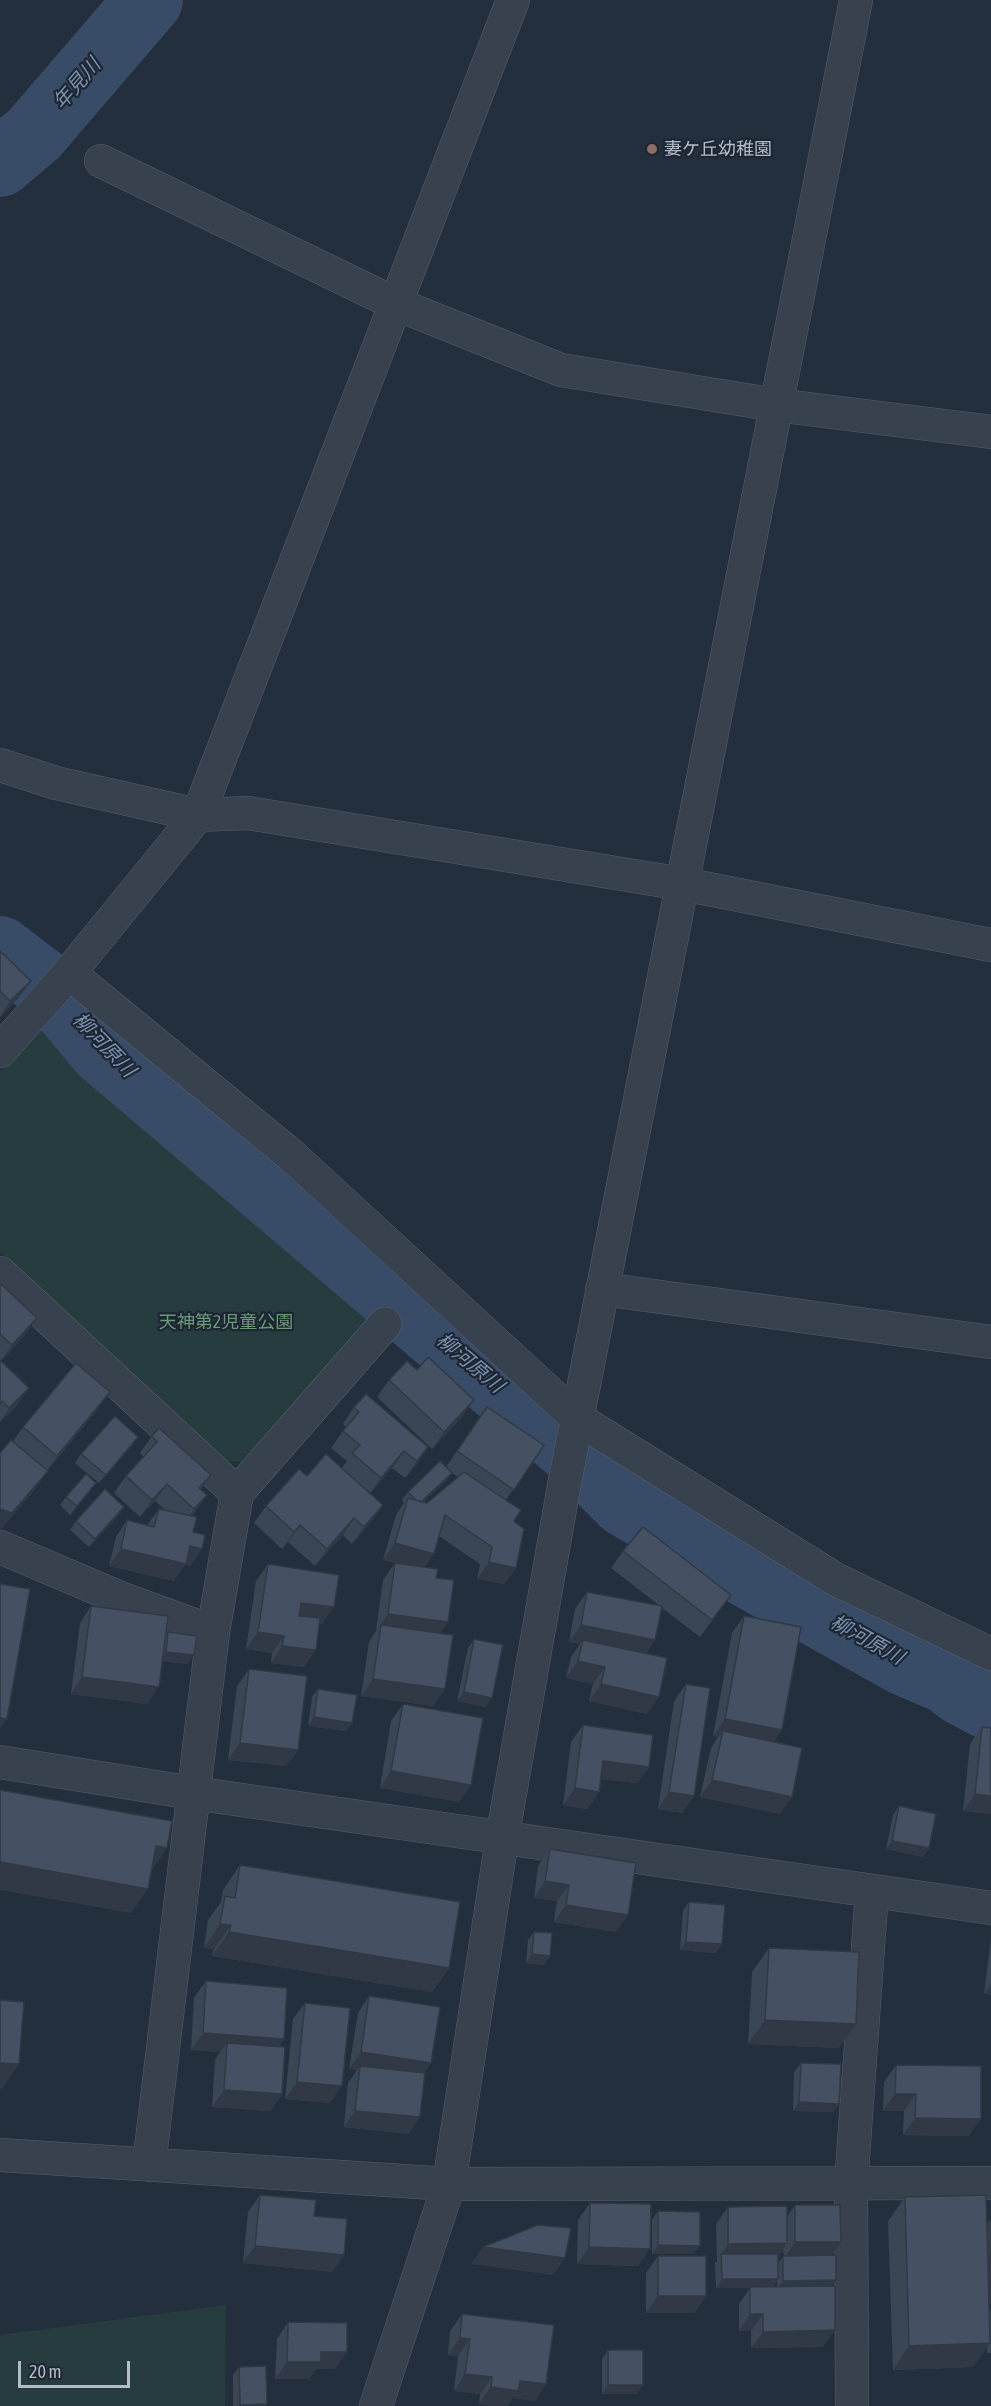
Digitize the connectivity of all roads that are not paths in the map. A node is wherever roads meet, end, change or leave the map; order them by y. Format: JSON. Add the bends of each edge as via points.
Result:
{"nodes":[{"id":1,"x":513,"y":0,"type":"edge"},
{"id":2,"x":856,"y":0,"type":"edge"},
{"id":3,"x":100,"y":160,"type":"dead end"},
{"id":4,"x":394,"y":303,"type":"junction"},
{"id":5,"x":776,"y":405,"type":"junction"},
{"id":6,"x":991,"y":432,"type":"edge"},
{"id":7,"x":0,"y":765,"type":"edge"},
{"id":8,"x":198,"y":815,"type":"junction"},
{"id":9,"x":683,"y":884,"type":"junction"},
{"id":10,"x":991,"y":945,"type":"edge"},
{"id":11,"x":66,"y":976,"type":"junction"},
{"id":12,"x":0,"y":1051,"type":"edge"},
{"id":13,"x":0,"y":1273,"type":"edge"},
{"id":14,"x":602,"y":1289,"type":"junction"},
{"id":15,"x":385,"y":1324,"type":"dead end"},
{"id":16,"x":991,"y":1342,"type":"edge"},
{"id":17,"x":578,"y":1419,"type":"junction"},
{"id":18,"x":237,"y":1493,"type":"junction"},
{"id":19,"x":0,"y":1547,"type":"edge"},
{"id":20,"x":213,"y":1632,"type":"junction"},
{"id":21,"x":991,"y":1654,"type":"edge"},
{"id":22,"x":0,"y":1762,"type":"edge"},
{"id":23,"x":193,"y":1794,"type":"junction"},
{"id":24,"x":502,"y":1839,"type":"junction"},
{"id":25,"x":872,"y":1891,"type":"junction"},
{"id":26,"x":991,"y":1908,"type":"edge"},
{"id":27,"x":0,"y":2155,"type":"edge"},
{"id":28,"x":149,"y":2165,"type":"junction"},
{"id":29,"x":991,"y":2183,"type":"edge"},
{"id":30,"x":449,"y":2184,"type":"junction"},
{"id":31,"x":851,"y":2185,"type":"junction"},
{"id":32,"x":376,"y":2406,"type":"edge"},
{"id":33,"x":852,"y":2406,"type":"edge"}],
"edges":[{"from":1,"to":4,"type":"street"},
{"from":2,"to":5,"type":"street"},
{"from":3,"to":4,"type":"street"},
{"from":4,"to":5,"type":"street","via":[[561,370]]},
{"from":4,"to":8,"type":"street"},
{"from":5,"to":6,"type":"street"},
{"from":5,"to":9,"type":"street"},
{"from":7,"to":8,"type":"street","via":[[56,783]]},
{"from":8,"to":9,"type":"street","via":[[248,813]]},
{"from":8,"to":11,"type":"street"},
{"from":9,"to":10,"type":"street"},
{"from":9,"to":14,"type":"street"},
{"from":11,"to":12,"type":"street"},
{"from":11,"to":17,"type":"street","via":[[292,1156]]},
{"from":13,"to":18,"type":"street"},
{"from":14,"to":16,"type":"street"},
{"from":14,"to":17,"type":"street"},
{"from":15,"to":18,"type":"street"},
{"from":17,"to":21,"type":"street","via":[[835,1579]]},
{"from":17,"to":24,"type":"street"},
{"from":18,"to":20,"type":"street"},
{"from":19,"to":20,"type":"street"},
{"from":20,"to":23,"type":"street"},
{"from":22,"to":23,"type":"street"},
{"from":23,"to":24,"type":"street"},
{"from":23,"to":28,"type":"street"},
{"from":24,"to":25,"type":"street"},
{"from":24,"to":30,"type":"street"},
{"from":25,"to":26,"type":"street"},
{"from":25,"to":31,"type":"street"},
{"from":27,"to":28,"type":"street"},
{"from":28,"to":30,"type":"street"},
{"from":29,"to":31,"type":"street"},
{"from":30,"to":31,"type":"street"},
{"from":30,"to":32,"type":"street"},
{"from":31,"to":33,"type":"street"}]}
